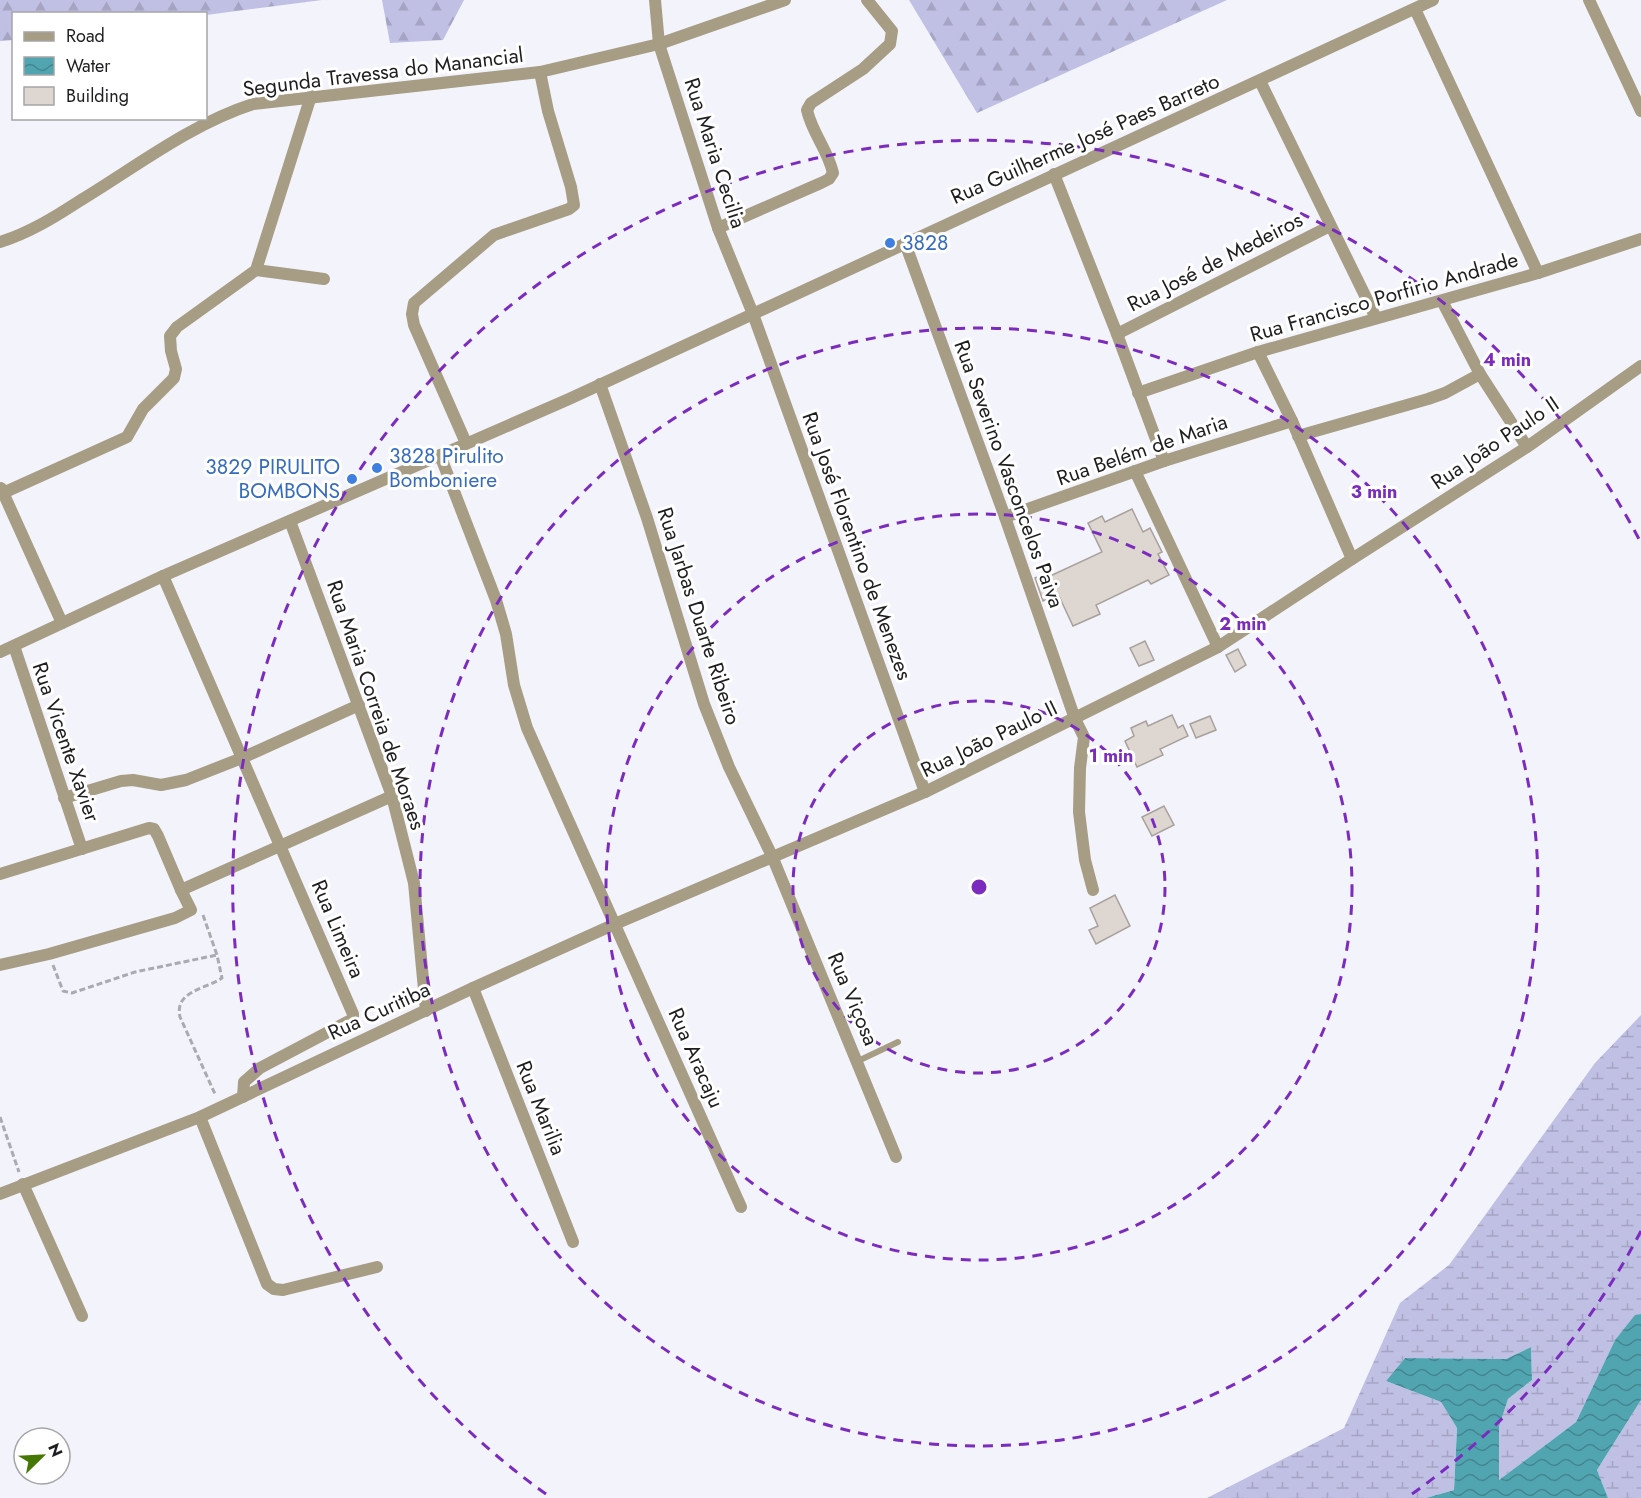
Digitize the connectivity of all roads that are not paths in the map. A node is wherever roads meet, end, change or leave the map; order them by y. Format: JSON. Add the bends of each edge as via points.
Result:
{"nodes":[{"id":1,"x":655,"y":0,"type":"edge"},
{"id":2,"x":785,"y":0,"type":"edge"},
{"id":3,"x":867,"y":0,"type":"edge"},
{"id":4,"x":1433,"y":0,"type":"edge"},
{"id":5,"x":1589,"y":0,"type":"edge"},
{"id":6,"x":1415,"y":9,"type":"junction"},
{"id":7,"x":659,"y":44,"type":"junction"},
{"id":8,"x":540,"y":72,"type":"junction"},
{"id":9,"x":1260,"y":81,"type":"junction"},
{"id":10,"x":310,"y":96,"type":"junction"},
{"id":11,"x":1641,"y":111,"type":"edge"},
{"id":12,"x":1054,"y":174,"type":"junction"},
{"id":13,"x":1330,"y":225,"type":"junction"},
{"id":14,"x":718,"y":228,"type":"junction"},
{"id":15,"x":1641,"y":239,"type":"edge"},
{"id":16,"x":0,"y":242,"type":"edge"},
{"id":17,"x":905,"y":243,"type":"junction"},
{"id":18,"x":256,"y":270,"type":"junction"},
{"id":19,"x":1538,"y":273,"type":"junction"},
{"id":20,"x":324,"y":279,"type":"dead end"},
{"id":21,"x":1442,"y":301,"type":"junction"},
{"id":22,"x":753,"y":314,"type":"junction"},
{"id":23,"x":1376,"y":318,"type":"junction"},
{"id":24,"x":1117,"y":334,"type":"junction"},
{"id":25,"x":1258,"y":352,"type":"junction"},
{"id":26,"x":1641,"y":366,"type":"edge"},
{"id":27,"x":1480,"y":374,"type":"junction"},
{"id":28,"x":600,"y":384,"type":"junction"},
{"id":29,"x":1138,"y":393,"type":"junction"},
{"id":30,"x":1292,"y":421,"type":"junction"},
{"id":31,"x":1298,"y":436,"type":"junction"},
{"id":32,"x":466,"y":443,"type":"junction"},
{"id":33,"x":1527,"y":447,"type":"junction"},
{"id":34,"x":440,"y":455,"type":"junction"},
{"id":35,"x":1164,"y":461,"type":"junction"},
{"id":36,"x":1136,"y":471,"type":"junction"},
{"id":37,"x":2,"y":490,"type":"edge"},
{"id":38,"x":1005,"y":517,"type":"junction"},
{"id":39,"x":290,"y":521,"type":"junction"},
{"id":40,"x":1352,"y":559,"type":"junction"},
{"id":41,"x":162,"y":576,"type":"junction"},
{"id":42,"x":62,"y":623,"type":"junction"},
{"id":43,"x":14,"y":646,"type":"junction"},
{"id":44,"x":1218,"y":647,"type":"junction"},
{"id":45,"x":0,"y":652,"type":"edge"},
{"id":46,"x":359,"y":705,"type":"junction"},
{"id":47,"x":1075,"y":719,"type":"junction"},
{"id":48,"x":243,"y":758,"type":"junction"},
{"id":49,"x":925,"y":792,"type":"junction"},
{"id":50,"x":392,"y":796,"type":"junction"},
{"id":51,"x":64,"y":798,"type":"junction"},
{"id":52,"x":281,"y":846,"type":"junction"},
{"id":53,"x":82,"y":849,"type":"junction"},
{"id":54,"x":772,"y":856,"type":"junction"},
{"id":55,"x":0,"y":874,"type":"edge"},
{"id":56,"x":181,"y":890,"type":"junction"},
{"id":57,"x":1093,"y":890,"type":"dead end"},
{"id":58,"x":615,"y":924,"type":"junction"},
{"id":59,"x":0,"y":965,"type":"edge"},
{"id":60,"x":473,"y":988,"type":"junction"},
{"id":61,"x":426,"y":1011,"type":"junction"},
{"id":62,"x":898,"y":1042,"type":"dead end"},
{"id":63,"x":858,"y":1061,"type":"junction"},
{"id":64,"x":243,"y":1097,"type":"junction"},
{"id":65,"x":200,"y":1117,"type":"junction"},
{"id":66,"x":896,"y":1157,"type":"dead end"},
{"id":67,"x":23,"y":1184,"type":"junction"},
{"id":68,"x":0,"y":1194,"type":"edge"},
{"id":69,"x":741,"y":1207,"type":"dead end"},
{"id":70,"x":573,"y":1242,"type":"dead end"},
{"id":71,"x":377,"y":1267,"type":"dead end"},
{"id":72,"x":82,"y":1316,"type":"dead end"}],
"edges":[{"from":1,"to":7,"type":"street","name":"Rua Maria Cecilia"},
{"from":2,"to":7,"type":"street","name":"Segunda Travessa do Manancial"},
{"from":3,"to":14,"type":"street","via":[[892,32],[890,44],[807,110],[833,173],[829,179]]},
{"from":4,"to":6,"type":"street","name":"Rua Guilherme José Paes Barreto"},
{"from":5,"to":11,"type":"street"},
{"from":6,"to":9,"type":"street","name":"Rua Guilherme José Paes Barreto"},
{"from":6,"to":19,"type":"street"},
{"from":7,"to":8,"type":"street","name":"Segunda Travessa do Manancial"},
{"from":7,"to":14,"type":"street","name":"Rua Maria Cecilia"},
{"from":8,"to":10,"type":"street","name":"Segunda Travessa do Manancial"},
{"from":8,"to":32,"type":"street","via":[[574,205],[494,235],[414,303],[412,314],[417,333]]},
{"from":9,"to":12,"type":"street","name":"Rua Guilherme José Paes Barreto"},
{"from":9,"to":13,"type":"street"},
{"from":10,"to":16,"type":"street","name":"Segunda Travessa do Manancial","via":[[253,104],[228,112],[55,217]]},
{"from":10,"to":18,"type":"street"},
{"from":12,"to":17,"type":"street","name":"Rua Guilherme José Paes Barreto"},
{"from":12,"to":24,"type":"street"},
{"from":13,"to":23,"type":"street"},
{"from":13,"to":24,"type":"street","name":"Rua José de Medeiros"},
{"from":14,"to":22,"type":"street","name":"Rua Maria Cecilia"},
{"from":15,"to":19,"type":"street","name":"Rua Francisco Porfirio Andrade"},
{"from":17,"to":22,"type":"street","name":"Rua Guilherme José Paes Barreto"},
{"from":17,"to":38,"type":"street","name":"Rua Severino Vasconcelos Paiva"},
{"from":18,"to":20,"type":"street"},
{"from":18,"to":37,"type":"street","via":[[170,336],[174,378],[143,409],[127,436]]},
{"from":19,"to":21,"type":"street","name":"Rua Francisco Porfirio Andrade"},
{"from":21,"to":23,"type":"street","name":"Rua Francisco Porfirio Andrade"},
{"from":21,"to":27,"type":"street"},
{"from":22,"to":28,"type":"street","name":"Rua Guilherme José Paes Barreto"},
{"from":22,"to":49,"type":"street","name":"Rua José Florentino de Menezes"},
{"from":23,"to":25,"type":"street","name":"Rua Francisco Porfirio Andrade"},
{"from":24,"to":29,"type":"street"},
{"from":25,"to":29,"type":"street","name":"Rua Francisco Porfirio Andrade"},
{"from":25,"to":30,"type":"street"},
{"from":26,"to":33,"type":"street","name":"Rua João Paulo II"},
{"from":27,"to":31,"type":"street","via":[[1428,399]]},
{"from":27,"to":33,"type":"street"},
{"from":28,"to":32,"type":"street","name":"Rua Guilherme José Paes Barreto"},
{"from":28,"to":54,"type":"street","name":"Rua Jarbas Duarte Ribeiro","via":[[647,518],[704,704]]},
{"from":29,"to":35,"type":"street"},
{"from":30,"to":31,"type":"street"},
{"from":30,"to":35,"type":"street","name":"Rua Belém de Maria"},
{"from":31,"to":40,"type":"street"},
{"from":32,"to":34,"type":"street","name":"Rua Guilherme José Paes Barreto"},
{"from":33,"to":40,"type":"street","name":"Rua João Paulo II"},
{"from":34,"to":39,"type":"street","name":"Rua Guilherme José Paes Barreto"},
{"from":34,"to":58,"type":"street","name":"Rua Aracaju","via":[[496,600],[526,728]]},
{"from":35,"to":36,"type":"street","name":"Rua Belém de Maria"},
{"from":36,"to":38,"type":"street","name":"Rua Belém de Maria"},
{"from":36,"to":44,"type":"street"},
{"from":37,"to":42,"type":"street"},
{"from":38,"to":47,"type":"street","name":"Rua Severino Vasconcelos Paiva"},
{"from":39,"to":41,"type":"street","name":"Rua Guilherme José Paes Barreto"},
{"from":39,"to":46,"type":"street","name":"Rua Maria Correia de Moraes"},
{"from":40,"to":44,"type":"street","name":"Rua João Paulo II"},
{"from":41,"to":42,"type":"street","name":"Rua Guilherme José Paes Barreto"},
{"from":41,"to":48,"type":"street","name":"Rua Limeira"},
{"from":42,"to":43,"type":"street","name":"Rua Guilherme José Paes Barreto"},
{"from":43,"to":45,"type":"street","name":"Rua Guilherme José Paes Barreto"},
{"from":43,"to":51,"type":"street","name":"Rua Vicente Xavier"},
{"from":44,"to":47,"type":"street","name":"Rua João Paulo II"},
{"from":46,"to":48,"type":"street"},
{"from":46,"to":50,"type":"street","name":"Rua Maria Correia de Moraes"},
{"from":47,"to":49,"type":"street","name":"Rua João Paulo II"},
{"from":47,"to":57,"type":"street","name":"Rua Severino Vasconcelos Paiva","via":[[1084,737],[1079,812]]},
{"from":48,"to":51,"type":"street","via":[[172,784],[121,781]]},
{"from":48,"to":52,"type":"street","name":"Rua Limeira"},
{"from":49,"to":54,"type":"street","name":"Rua João Paulo II"},
{"from":50,"to":52,"type":"street"},
{"from":50,"to":61,"type":"street","name":"Rua Maria Correia de Moraes","via":[[414,883]]},
{"from":51,"to":53,"type":"street","name":"Rua Vicente Xavier"},
{"from":52,"to":56,"type":"street"},
{"from":52,"to":64,"type":"street","name":"Rua Limeira","via":[[353,1019],[260,1068],[244,1082]]},
{"from":53,"to":55,"type":"street"},
{"from":53,"to":56,"type":"street","via":[[154,829]]},
{"from":54,"to":58,"type":"street","name":"Rua Curitiba"},
{"from":54,"to":63,"type":"street","name":"Rua Viçosa"},
{"from":56,"to":59,"type":"street","via":[[191,910],[175,918]]},
{"from":58,"to":60,"type":"street","name":"Rua Curitiba"},
{"from":58,"to":69,"type":"street","name":"Rua Aracaju"},
{"from":60,"to":61,"type":"street","name":"Rua Curitiba"},
{"from":60,"to":70,"type":"street","name":"Rua Marilia"},
{"from":61,"to":64,"type":"street","name":"Rua Curitiba"},
{"from":62,"to":63,"type":"lane"},
{"from":63,"to":66,"type":"street","name":"Rua Viçosa"},
{"from":64,"to":65,"type":"street","name":"Rua Curitiba"},
{"from":65,"to":67,"type":"street","name":"Rua Curitiba"},
{"from":65,"to":71,"type":"street","via":[[267,1284],[283,1290]]},
{"from":67,"to":68,"type":"street","name":"Rua Curitiba"},
{"from":67,"to":72,"type":"street"}]}
